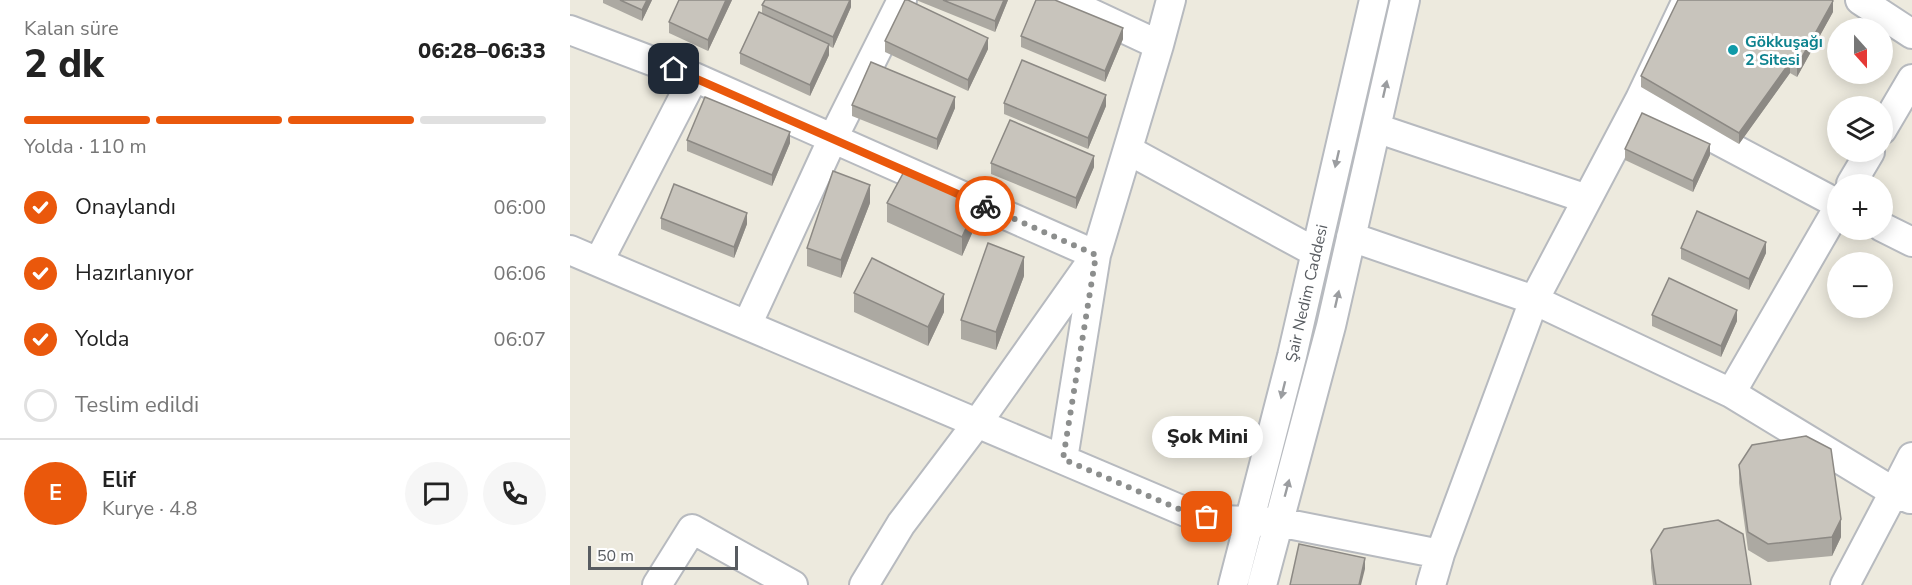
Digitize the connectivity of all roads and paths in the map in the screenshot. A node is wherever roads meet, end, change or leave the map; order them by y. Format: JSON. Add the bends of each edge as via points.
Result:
{"nodes":[{"id":1,"x":902,"y":0,"type":"edge"},
{"id":2,"x":1063,"y":0,"type":"edge"},
{"id":3,"x":1171,"y":0,"type":"edge"},
{"id":4,"x":1374,"y":0,"type":"edge"},
{"id":5,"x":1405,"y":0,"type":"edge"},
{"id":6,"x":1687,"y":0,"type":"edge"},
{"id":7,"x":1860,"y":0,"type":"edge"},
{"id":8,"x":570,"y":30,"type":"edge"},
{"id":9,"x":1912,"y":34,"type":"edge"},
{"id":10,"x":1159,"y":45,"type":"junction"},
{"id":11,"x":694,"y":77,"type":"junction"},
{"id":12,"x":1912,"y":79,"type":"edge"},
{"id":13,"x":1640,"y":99,"type":"junction"},
{"id":14,"x":1893,"y":111,"type":"edge"},
{"id":15,"x":1376,"y":128,"type":"junction"},
{"id":16,"x":832,"y":138,"type":"junction"},
{"id":17,"x":1128,"y":150,"type":"junction"},
{"id":18,"x":1587,"y":199,"type":"junction"},
{"id":19,"x":1827,"y":200,"type":"edge"},
{"id":20,"x":1827,"y":225,"type":"edge"},
{"id":21,"x":1893,"y":232,"type":"edge"},
{"id":22,"x":1351,"y":237,"type":"junction"},
{"id":23,"x":1912,"y":242,"type":"edge"},
{"id":24,"x":570,"y":250,"type":"edge"},
{"id":25,"x":1316,"y":252,"type":"junction"},
{"id":26,"x":1096,"y":255,"type":"junction"},
{"id":27,"x":598,"y":261,"type":"junction"},
{"id":28,"x":1534,"y":300,"type":"junction"},
{"id":29,"x":747,"y":325,"type":"junction"},
{"id":30,"x":1731,"y":393,"type":"junction"},
{"id":31,"x":978,"y":422,"type":"junction"},
{"id":32,"x":1912,"y":457,"type":"edge"},
{"id":33,"x":1063,"y":459,"type":"junction"},
{"id":34,"x":1903,"y":496,"type":"edge"},
{"id":35,"x":1249,"y":522,"type":"junction"},
{"id":36,"x":1278,"y":522,"type":"junction"},
{"id":37,"x":1440,"y":554,"type":"junction"},
{"id":38,"x":657,"y":585,"type":"edge"},
{"id":39,"x":793,"y":585,"type":"edge"},
{"id":40,"x":864,"y":585,"type":"edge"},
{"id":41,"x":1233,"y":585,"type":"edge"},
{"id":42,"x":1262,"y":585,"type":"edge"},
{"id":43,"x":1431,"y":585,"type":"edge"},
{"id":44,"x":1845,"y":585,"type":"edge"}],
"edges":[{"from":1,"to":16,"type":"street"},
{"from":2,"to":10,"type":"street"},
{"from":3,"to":10,"type":"street"},
{"from":4,"to":25,"type":"street","name":"Şair Nedim Caddesi","one_way":true},
{"from":15,"to":5,"type":"street","one_way":true},
{"from":6,"to":13,"type":"street"},
{"from":7,"to":9,"type":"street"},
{"from":8,"to":11,"type":"street"},
{"from":10,"to":17,"type":"street"},
{"from":11,"to":16,"type":"street"},
{"from":11,"to":27,"type":"street"},
{"from":12,"to":14,"type":"street"},
{"from":13,"to":18,"type":"street"},
{"from":13,"to":19,"type":"street"},
{"from":15,"to":18,"type":"street"},
{"from":15,"to":22,"type":"street"},
{"from":16,"to":26,"type":"street"},
{"from":16,"to":29,"type":"street"},
{"from":17,"to":25,"type":"street"},
{"from":17,"to":26,"type":"street"},
{"from":18,"to":28,"type":"street"},
{"from":20,"to":30,"type":"street"},
{"from":21,"to":23,"type":"street"},
{"from":22,"to":28,"type":"street"},
{"from":36,"to":22,"type":"street","one_way":true},
{"from":24,"to":27,"type":"street"},
{"from":25,"to":35,"type":"street","name":"Şair Nedim Caddesi","one_way":true},
{"from":26,"to":31,"type":"street"},
{"from":26,"to":33,"type":"street"},
{"from":27,"to":29,"type":"street"},
{"from":28,"to":30,"type":"street"},
{"from":28,"to":37,"type":"street"},
{"from":29,"to":31,"type":"street"},
{"from":30,"to":34,"type":"street"},
{"from":31,"to":33,"type":"street"},
{"from":31,"to":40,"type":"street","via":[[901,524]]},
{"from":32,"to":34,"type":"street"},
{"from":33,"to":35,"type":"street","via":[[1193,515]]},
{"from":34,"to":44,"type":"street"},
{"from":35,"to":36,"type":"street"},
{"from":35,"to":41,"type":"street","name":"Şair Nedim Caddesi"},
{"from":36,"to":37,"type":"street"},
{"from":36,"to":42,"type":"street"},
{"from":37,"to":43,"type":"street"},
{"from":38,"to":39,"type":"street","via":[[692,530]]}]}
